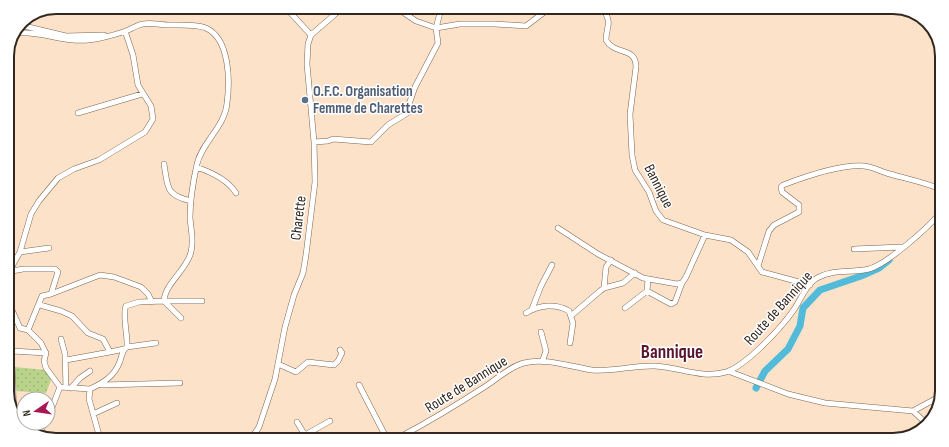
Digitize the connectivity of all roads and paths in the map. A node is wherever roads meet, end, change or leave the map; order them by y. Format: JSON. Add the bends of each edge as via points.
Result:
{"nodes":[{"id":1,"x":292,"y":14,"type":"edge"},
{"id":2,"x":336,"y":14,"type":"edge"},
{"id":3,"x":406,"y":14,"type":"edge"},
{"id":4,"x":440,"y":14,"type":"edge"},
{"id":5,"x":542,"y":14,"type":"edge"},
{"id":6,"x":606,"y":14,"type":"edge"},
{"id":7,"x":159,"y":25,"type":"junction"},
{"id":8,"x":26,"y":26,"type":"edge"},
{"id":9,"x":436,"y":28,"type":"junction"},
{"id":10,"x":125,"y":31,"type":"junction"},
{"id":11,"x":21,"y":32,"type":"edge"},
{"id":12,"x":311,"y":35,"type":"junction"},
{"id":13,"x":142,"y":94,"type":"junction"},
{"id":14,"x":78,"y":113,"type":"dead end"},
{"id":15,"x":314,"y":142,"type":"junction"},
{"id":16,"x":164,"y":164,"type":"dead end"},
{"id":17,"x":196,"y":167,"type":"junction"},
{"id":18,"x":935,"y":187,"type":"edge"},
{"id":19,"x":236,"y":193,"type":"dead end"},
{"id":20,"x":191,"y":201,"type":"junction"},
{"id":21,"x":935,"y":217,"type":"edge"},
{"id":22,"x":558,"y":228,"type":"dead end"},
{"id":23,"x":704,"y":234,"type":"junction"},
{"id":24,"x":902,"y":247,"type":"junction"},
{"id":25,"x":49,"y":248,"type":"dead end"},
{"id":26,"x":854,"y":249,"type":"dead end"},
{"id":27,"x":20,"y":252,"type":"junction"},
{"id":28,"x":611,"y":260,"type":"junction"},
{"id":29,"x":14,"y":263,"type":"edge"},
{"id":30,"x":552,"y":265,"type":"dead end"},
{"id":31,"x":758,"y":266,"type":"junction"},
{"id":32,"x":14,"y":270,"type":"edge"},
{"id":33,"x":635,"y":273,"type":"junction"},
{"id":34,"x":648,"y":279,"type":"junction"},
{"id":35,"x":682,"y":282,"type":"junction"},
{"id":36,"x":810,"y":285,"type":"junction"},
{"id":37,"x":604,"y":288,"type":"junction"},
{"id":38,"x":647,"y":292,"type":"junction"},
{"id":39,"x":51,"y":294,"type":"junction"},
{"id":40,"x":164,"y":301,"type":"junction"},
{"id":41,"x":202,"y":301,"type":"dead end"},
{"id":42,"x":152,"y":302,"type":"junction"},
{"id":43,"x":40,"y":305,"type":"junction"},
{"id":44,"x":625,"y":308,"type":"dead end"},
{"id":45,"x":532,"y":309,"type":"junction"},
{"id":46,"x":526,"y":313,"type":"dead end"},
{"id":47,"x":14,"y":315,"type":"edge"},
{"id":48,"x":572,"y":315,"type":"junction"},
{"id":49,"x":181,"y":318,"type":"dead end"},
{"id":50,"x":28,"y":330,"type":"junction"},
{"id":51,"x":542,"y":333,"type":"dead end"},
{"id":52,"x":61,"y":339,"type":"dead end"},
{"id":53,"x":156,"y":343,"type":"dead end"},
{"id":54,"x":570,"y":343,"type":"dead end"},
{"id":55,"x":125,"y":348,"type":"junction"},
{"id":56,"x":340,"y":350,"type":"dead end"},
{"id":57,"x":14,"y":351,"type":"edge"},
{"id":58,"x":110,"y":352,"type":"junction"},
{"id":59,"x":46,"y":353,"type":"junction"},
{"id":60,"x":66,"y":360,"type":"junction"},
{"id":61,"x":542,"y":362,"type":"junction"},
{"id":62,"x":278,"y":364,"type":"junction"},
{"id":63,"x":90,"y":371,"type":"dead end"},
{"id":64,"x":728,"y":371,"type":"junction"},
{"id":65,"x":180,"y":383,"type":"dead end"},
{"id":66,"x":100,"y":385,"type":"junction"},
{"id":67,"x":358,"y":385,"type":"dead end"},
{"id":68,"x":66,"y":388,"type":"junction"},
{"id":69,"x":90,"y":389,"type":"junction"},
{"id":70,"x":934,"y":400,"type":"edge"},
{"id":71,"x":56,"y":403,"type":"edge"},
{"id":72,"x":117,"y":403,"type":"dead end"},
{"id":73,"x":913,"y":411,"type":"junction"},
{"id":74,"x":93,"y":414,"type":"junction"},
{"id":75,"x":923,"y":420,"type":"edge"},
{"id":76,"x":330,"y":421,"type":"dead end"},
{"id":77,"x":297,"y":422,"type":"dead end"},
{"id":78,"x":98,"y":433,"type":"edge"},
{"id":79,"x":255,"y":433,"type":"edge"},
{"id":80,"x":304,"y":433,"type":"edge"},
{"id":81,"x":311,"y":433,"type":"edge"},
{"id":82,"x":384,"y":433,"type":"edge"},
{"id":83,"x":407,"y":433,"type":"edge"}],
"edges":[{"from":1,"to":12,"type":"street"},
{"from":2,"to":12,"type":"street"},
{"from":3,"to":9,"type":"street"},
{"from":4,"to":9,"type":"street"},
{"from":5,"to":9,"type":"street","via":[[526,26],[460,24]]},
{"from":6,"to":23,"type":"street","name":"Bannique","via":[[609,26],[606,40],[609,45],[632,54],[636,63],[630,130],[635,170],[664,220]]},
{"from":7,"to":8,"type":"street","via":[[155,21],[142,21],[103,36],[66,36]]},
{"from":7,"to":10,"type":"street","via":[[143,24]]},
{"from":7,"to":17,"type":"street","via":[[204,28],[218,38],[224,53],[228,79],[227,104],[216,130],[200,153]]},
{"from":9,"to":15,"type":"street","via":[[438,43],[415,87],[408,107],[409,112],[388,125],[371,142],[333,139]]},
{"from":10,"to":11,"type":"street","via":[[85,41]]},
{"from":10,"to":13,"type":"street"},
{"from":12,"to":15,"type":"street","name":"Charette","via":[[307,64]]},
{"from":13,"to":14,"type":"street"},
{"from":13,"to":27,"type":"street","via":[[151,106],[153,119],[145,132],[100,160],[58,178],[31,214]]},
{"from":15,"to":62,"type":"street","name":"Charette","via":[[315,182],[303,273],[289,311]]},
{"from":16,"to":20,"type":"street","via":[[168,187],[172,194]]},
{"from":17,"to":19,"type":"street","via":[[231,185]]},
{"from":17,"to":20,"type":"street"},
{"from":18,"to":31,"type":"street","via":[[862,166],[812,175],[783,185],[782,192],[799,205],[799,212],[769,230]]},
{"from":20,"to":40,"type":"street","via":[[191,253],[166,292]]},
{"from":21,"to":24,"type":"street","name":"Route de Bannique"},
{"from":22,"to":28,"type":"street"},
{"from":23,"to":31,"type":"street","name":"Bannique","via":[[731,240],[748,252]]},
{"from":23,"to":35,"type":"street"},
{"from":24,"to":26,"type":"street"},
{"from":24,"to":36,"type":"street","name":"Route de Bannique","via":[[881,264],[829,273]]},
{"from":25,"to":27,"type":"street"},
{"from":27,"to":29,"type":"street"},
{"from":28,"to":33,"type":"street"},
{"from":28,"to":37,"type":"street","via":[[606,267]]},
{"from":30,"to":45,"type":"street"},
{"from":31,"to":36,"type":"street","name":"Bannique","via":[[762,272]]},
{"from":32,"to":39,"type":"street","via":[[54,269],[58,272]]},
{"from":33,"to":34,"type":"street"},
{"from":33,"to":37,"type":"street","via":[[623,283]]},
{"from":34,"to":35,"type":"street","via":[[677,284]]},
{"from":34,"to":38,"type":"street"},
{"from":35,"to":38,"type":"street","via":[[675,302],[671,304]]},
{"from":36,"to":64,"type":"street","name":"Route de Bannique","via":[[774,334],[751,356]]},
{"from":37,"to":48,"type":"street"},
{"from":38,"to":44,"type":"street"},
{"from":39,"to":42,"type":"street","via":[[100,275],[114,277],[141,288]]},
{"from":39,"to":43,"type":"street","via":[[42,296]]},
{"from":40,"to":41,"type":"street"},
{"from":40,"to":42,"type":"street"},
{"from":40,"to":49,"type":"street"},
{"from":42,"to":55,"type":"street","via":[[126,306],[124,310],[128,335]]},
{"from":43,"to":50,"type":"street"},
{"from":43,"to":58,"type":"street","via":[[72,316],[88,333],[103,339]]},
{"from":45,"to":46,"type":"street"},
{"from":45,"to":48,"type":"street","via":[[557,306]]},
{"from":47,"to":50,"type":"street","via":[[20,328]]},
{"from":48,"to":54,"type":"street"},
{"from":50,"to":59,"type":"street","via":[[41,343]]},
{"from":51,"to":61,"type":"street","via":[[546,351]]},
{"from":52,"to":60,"type":"street"},
{"from":53,"to":55,"type":"street"},
{"from":55,"to":58,"type":"street"},
{"from":55,"to":66,"type":"street","via":[[117,370]]},
{"from":56,"to":62,"type":"street","via":[[342,353],[334,365],[308,362],[296,372]]},
{"from":57,"to":59,"type":"street"},
{"from":58,"to":60,"type":"street"},
{"from":59,"to":68,"type":"street","via":[[46,368]]},
{"from":60,"to":68,"type":"street"},
{"from":61,"to":64,"type":"street","name":"Route de Bannique","via":[[594,370],[656,366],[710,375]]},
{"from":61,"to":83,"type":"street","name":"Route de Bannique","via":[[524,363],[514,368]]},
{"from":62,"to":79,"type":"street","name":"Charette"},
{"from":63,"to":68,"type":"street"},
{"from":64,"to":73,"type":"street","via":[[788,394],[825,404]]},
{"from":65,"to":66,"type":"street"},
{"from":66,"to":69,"type":"street"},
{"from":67,"to":82,"type":"street"},
{"from":68,"to":69,"type":"street"},
{"from":68,"to":71,"type":"street"},
{"from":69,"to":74,"type":"street","via":[[89,399]]},
{"from":70,"to":73,"type":"street"},
{"from":72,"to":74,"type":"street"},
{"from":73,"to":75,"type":"street"},
{"from":74,"to":78,"type":"street"},
{"from":76,"to":81,"type":"street"},
{"from":77,"to":80,"type":"street"}]}
